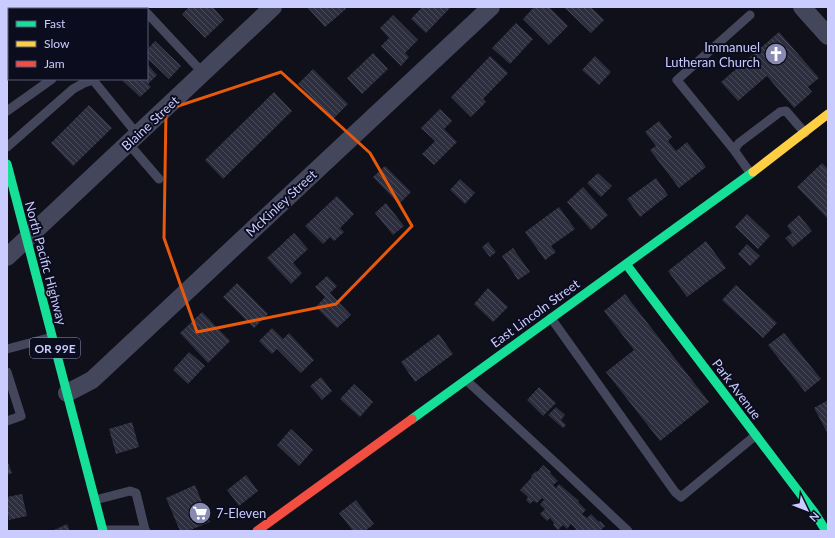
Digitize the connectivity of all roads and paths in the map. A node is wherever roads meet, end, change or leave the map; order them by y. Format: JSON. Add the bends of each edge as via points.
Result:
{"nodes":[{"id":1,"x":273,"y":7,"type":"edge"},
{"id":2,"x":491,"y":7,"type":"edge"},
{"id":3,"x":802,"y":7,"type":"edge"},
{"id":4,"x":148,"y":14,"type":"edge"},
{"id":5,"x":750,"y":15,"type":"dead end"},
{"id":6,"x":828,"y":36,"type":"edge"},
{"id":7,"x":203,"y":73,"type":"junction"},
{"id":8,"x":51,"y":80,"type":"edge"},
{"id":9,"x":90,"y":80,"type":"edge"},
{"id":10,"x":93,"y":80,"type":"edge"},
{"id":11,"x":7,"y":111,"type":"edge"},
{"id":12,"x":828,"y":114,"type":"edge"},
{"id":13,"x":805,"y":133,"type":"junction"},
{"id":14,"x":132,"y":139,"type":"junction"},
{"id":15,"x":7,"y":147,"type":"edge"},
{"id":16,"x":734,"y":150,"type":"junction"},
{"id":17,"x":7,"y":164,"type":"edge"},
{"id":18,"x":751,"y":174,"type":"junction"},
{"id":19,"x":159,"y":179,"type":"dead end"},
{"id":20,"x":27,"y":238,"type":"junction"},
{"id":21,"x":7,"y":257,"type":"edge"},
{"id":22,"x":626,"y":264,"type":"junction"},
{"id":23,"x":551,"y":318,"type":"junction"},
{"id":24,"x":52,"y":337,"type":"junction"},
{"id":25,"x":7,"y":349,"type":"edge"},
{"id":26,"x":7,"y":372,"type":"edge"},
{"id":27,"x":466,"y":380,"type":"junction"},
{"id":28,"x":67,"y":393,"type":"junction"},
{"id":29,"x":7,"y":421,"type":"edge"},
{"id":30,"x":756,"y":435,"type":"junction"},
{"id":31,"x":95,"y":500,"type":"junction"},
{"id":32,"x":102,"y":530,"type":"edge"},
{"id":33,"x":145,"y":530,"type":"edge"},
{"id":34,"x":257,"y":531,"type":"edge"},
{"id":35,"x":628,"y":531,"type":"edge"},
{"id":36,"x":826,"y":531,"type":"edge"}],
"edges":[{"from":1,"to":7,"type":"street","name":"Blaine Street"},
{"from":2,"to":28,"type":"street","name":"McKinley Street","via":[[92,380]]},
{"from":3,"to":6,"type":"street"},
{"from":4,"to":7,"type":"lane"},
{"from":5,"to":16,"type":"lane","via":[[677,80]]},
{"from":7,"to":14,"type":"street","name":"Blaine Street"},
{"from":8,"to":11,"type":"lane"},
{"from":9,"to":15,"type":"lane","via":[[73,89]]},
{"from":10,"to":14,"type":"lane"},
{"from":12,"to":13,"type":"street","name":"East Lincoln Street"},
{"from":13,"to":16,"type":"lane","via":[[786,111],[780,112],[739,143]]},
{"from":13,"to":18,"type":"street","name":"East Lincoln Street"},
{"from":14,"to":19,"type":"lane"},
{"from":14,"to":20,"type":"street","name":"Blaine Street"},
{"from":16,"to":18,"type":"lane"},
{"from":17,"to":20,"type":"street","name":"North Pacific Highway","number":"OR 99E"},
{"from":18,"to":22,"type":"street","name":"East Lincoln Street"},
{"from":20,"to":21,"type":"street","name":"Blaine Street"},
{"from":20,"to":24,"type":"street","name":"North Pacific Highway","number":"OR 99E"},
{"from":22,"to":23,"type":"street","name":"East Lincoln Street"},
{"from":22,"to":30,"type":"street","name":"Park Avenue"},
{"from":23,"to":27,"type":"street","name":"East Lincoln Street"},
{"from":23,"to":30,"type":"lane","via":[[674,492],[681,497]]},
{"from":24,"to":25,"type":"lane"},
{"from":24,"to":28,"type":"street","name":"North Pacific Highway","number":"OR 99E"},
{"from":26,"to":29,"type":"lane","via":[[21,416]]},
{"from":27,"to":34,"type":"street","name":"East Lincoln Street"},
{"from":27,"to":35,"type":"lane"},
{"from":28,"to":31,"type":"street","name":"North Pacific Highway","number":"OR 99E"},
{"from":30,"to":36,"type":"street","name":"Park Avenue"},
{"from":31,"to":32,"type":"street","name":"North Pacific Highway","number":"OR 99E"},
{"from":31,"to":33,"type":"lane","via":[[130,491],[136,493]]},
{"from":32,"to":33,"type":"lane"}]}
